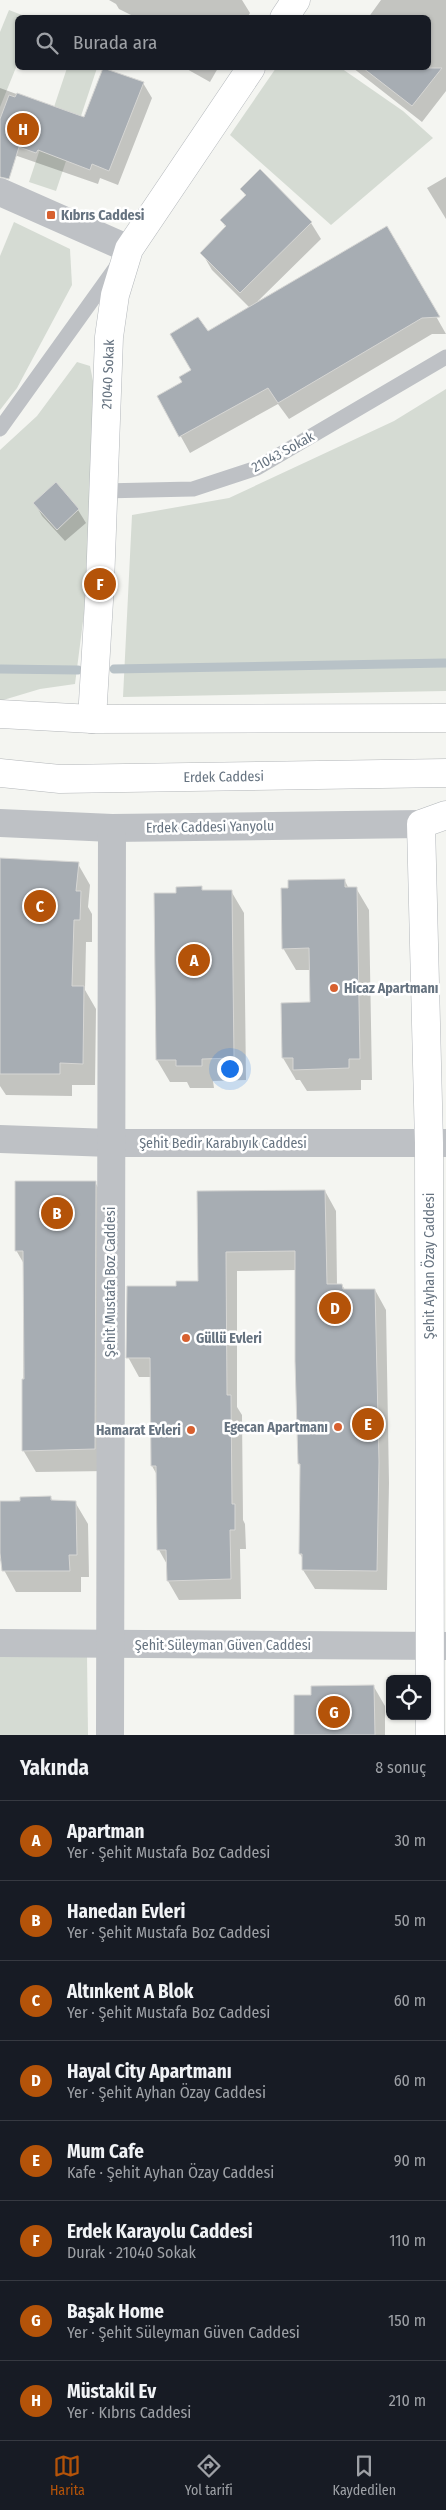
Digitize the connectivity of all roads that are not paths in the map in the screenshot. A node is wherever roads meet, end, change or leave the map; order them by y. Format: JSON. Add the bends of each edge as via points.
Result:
{"nodes":[{"id":1,"x":296,"y":0,"type":"edge"},
{"id":2,"x":286,"y":15,"type":"edge"},
{"id":3,"x":250,"y":70,"type":"edge"},
{"id":4,"x":0,"y":192,"type":"edge"},
{"id":5,"x":129,"y":249,"type":"junction"},
{"id":6,"x":446,"y":357,"type":"edge"},
{"id":7,"x":0,"y":428,"type":"edge"},
{"id":8,"x":102,"y":491,"type":"junction"},
{"id":9,"x":0,"y":714,"type":"edge"},
{"id":10,"x":446,"y":718,"type":"edge"},
{"id":11,"x":92,"y":719,"type":"junction"},
{"id":12,"x":0,"y":773,"type":"edge"},
{"id":13,"x":446,"y":773,"type":"edge"},
{"id":14,"x":446,"y":815,"type":"edge"},
{"id":15,"x":0,"y":823,"type":"edge"},
{"id":16,"x":434,"y":824,"type":"edge"},
{"id":17,"x":112,"y":828,"type":"junction"},
{"id":18,"x":0,"y":1140,"type":"edge"},
{"id":19,"x":110,"y":1143,"type":"junction"},
{"id":20,"x":438,"y":1144,"type":"edge"},
{"id":21,"x":0,"y":1643,"type":"edge"},
{"id":22,"x":110,"y":1644,"type":"junction"},
{"id":23,"x":438,"y":1646,"type":"edge"},
{"id":24,"x":110,"y":1735,"type":"edge"},
{"id":25,"x":430,"y":1735,"type":"edge"}],
"edges":[{"from":1,"to":2,"type":"main road"},
{"from":3,"to":5,"type":"main road","name":"21040 Sokak"},
{"from":4,"to":5,"type":"street"},
{"from":5,"to":7,"type":"lane"},
{"from":5,"to":8,"type":"main road","name":"21040 Sokak","via":[[115,295],[109,337]]},
{"from":6,"to":8,"type":"lane","name":"21043 Sokak","via":[[258,468],[193,489]]},
{"from":8,"to":11,"type":"main road","name":"21040 Sokak"},
{"from":9,"to":11,"type":"main road"},
{"from":10,"to":11,"type":"main road"},
{"from":12,"to":13,"type":"main road","name":"Erdek Caddesi","via":[[60,779]]},
{"from":14,"to":16,"type":"main road"},
{"from":15,"to":17,"type":"street","name":"Erdek Caddesi Yanyolu"},
{"from":16,"to":17,"type":"street","name":"Erdek Caddesi Yanyolu"},
{"from":16,"to":20,"type":"main road","name":"Şehit Ayhan Özay Caddesi"},
{"from":17,"to":19,"type":"street","name":"Şehit Mustafa Boz Caddesi"},
{"from":18,"to":19,"type":"street","name":"Şehit Bedir Karabıyık Caddesi"},
{"from":19,"to":20,"type":"street","name":"Şehit Bedir Karabıyık Caddesi"},
{"from":19,"to":22,"type":"street","name":"Şehit Mustafa Boz Caddesi"},
{"from":20,"to":23,"type":"main road","name":"Şehit Ayhan Özay Caddesi"},
{"from":21,"to":22,"type":"street","name":"Şehit Süleyman Güven Caddesi"},
{"from":22,"to":23,"type":"street","name":"Şehit Süleyman Güven Caddesi"},
{"from":22,"to":24,"type":"street","name":"Şehit Mustafa Boz Caddesi"},
{"from":23,"to":25,"type":"main road","name":"Şehit Ayhan Özay Caddesi"}]}
